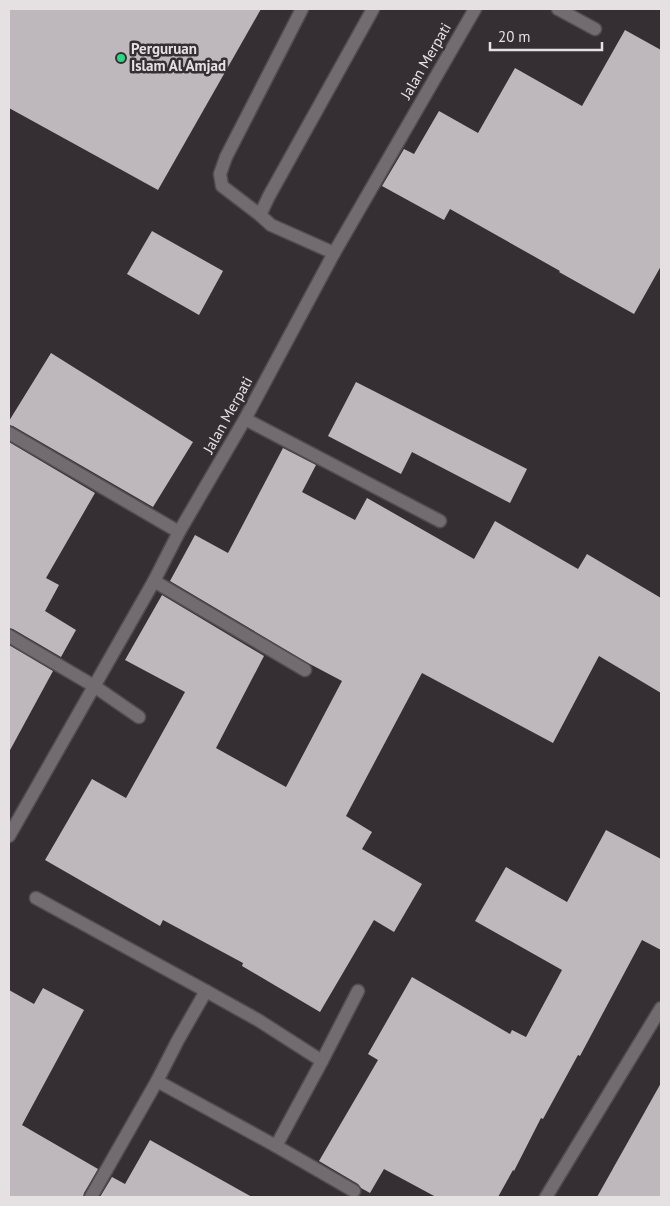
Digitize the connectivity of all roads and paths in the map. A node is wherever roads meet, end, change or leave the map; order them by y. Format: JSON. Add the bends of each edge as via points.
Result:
{"nodes":[{"id":1,"x":302,"y":9,"type":"edge"},
{"id":2,"x":373,"y":9,"type":"edge"},
{"id":3,"x":475,"y":9,"type":"edge"},
{"id":4,"x":558,"y":9,"type":"edge"},
{"id":5,"x":596,"y":29,"type":"dead end"},
{"id":6,"x":260,"y":216,"type":"junction"},
{"id":7,"x":334,"y":253,"type":"junction"},
{"id":8,"x":245,"y":419,"type":"junction"},
{"id":9,"x":9,"y":432,"type":"edge"},
{"id":10,"x":440,"y":521,"type":"dead end"},
{"id":11,"x":179,"y":532,"type":"junction"},
{"id":12,"x":154,"y":581,"type":"junction"},
{"id":13,"x":9,"y":636,"type":"edge"},
{"id":14,"x":305,"y":670,"type":"dead end"},
{"id":15,"x":94,"y":686,"type":"junction"},
{"id":16,"x":139,"y":717,"type":"dead end"},
{"id":17,"x":9,"y":836,"type":"edge"},
{"id":18,"x":36,"y":898,"type":"dead end"},
{"id":19,"x":206,"y":991,"type":"junction"},
{"id":20,"x":358,"y":991,"type":"dead end"},
{"id":21,"x":661,"y":1008,"type":"edge"},
{"id":22,"x":322,"y":1060,"type":"junction"},
{"id":23,"x":157,"y":1081,"type":"junction"},
{"id":24,"x":276,"y":1146,"type":"junction"},
{"id":25,"x":354,"y":1191,"type":"dead end"},
{"id":26,"x":91,"y":1197,"type":"edge"},
{"id":27,"x":546,"y":1197,"type":"edge"}],
"edges":[{"from":1,"to":6,"type":"street","via":[[220,174],[222,186]]},
{"from":2,"to":6,"type":"street","via":[[268,196]]},
{"from":3,"to":7,"type":"street","name":"Jalan Merpati"},
{"from":4,"to":5,"type":"street"},
{"from":6,"to":7,"type":"street","via":[[270,225]]},
{"from":7,"to":8,"type":"street","name":"Jalan Merpati"},
{"from":8,"to":10,"type":"street"},
{"from":8,"to":11,"type":"street","name":"Jalan Merpati"},
{"from":9,"to":11,"type":"street"},
{"from":11,"to":12,"type":"street","name":"Jalan Merpati"},
{"from":12,"to":14,"type":"street"},
{"from":12,"to":15,"type":"street","name":"Jalan Merpati"},
{"from":13,"to":15,"type":"street"},
{"from":15,"to":16,"type":"street"},
{"from":15,"to":17,"type":"street","name":"Jalan Merpati"},
{"from":18,"to":19,"type":"street"},
{"from":19,"to":22,"type":"street"},
{"from":19,"to":23,"type":"street"},
{"from":20,"to":22,"type":"street"},
{"from":21,"to":27,"type":"street"},
{"from":22,"to":24,"type":"street"},
{"from":23,"to":24,"type":"street"},
{"from":23,"to":26,"type":"street"},
{"from":24,"to":25,"type":"street"}]}
